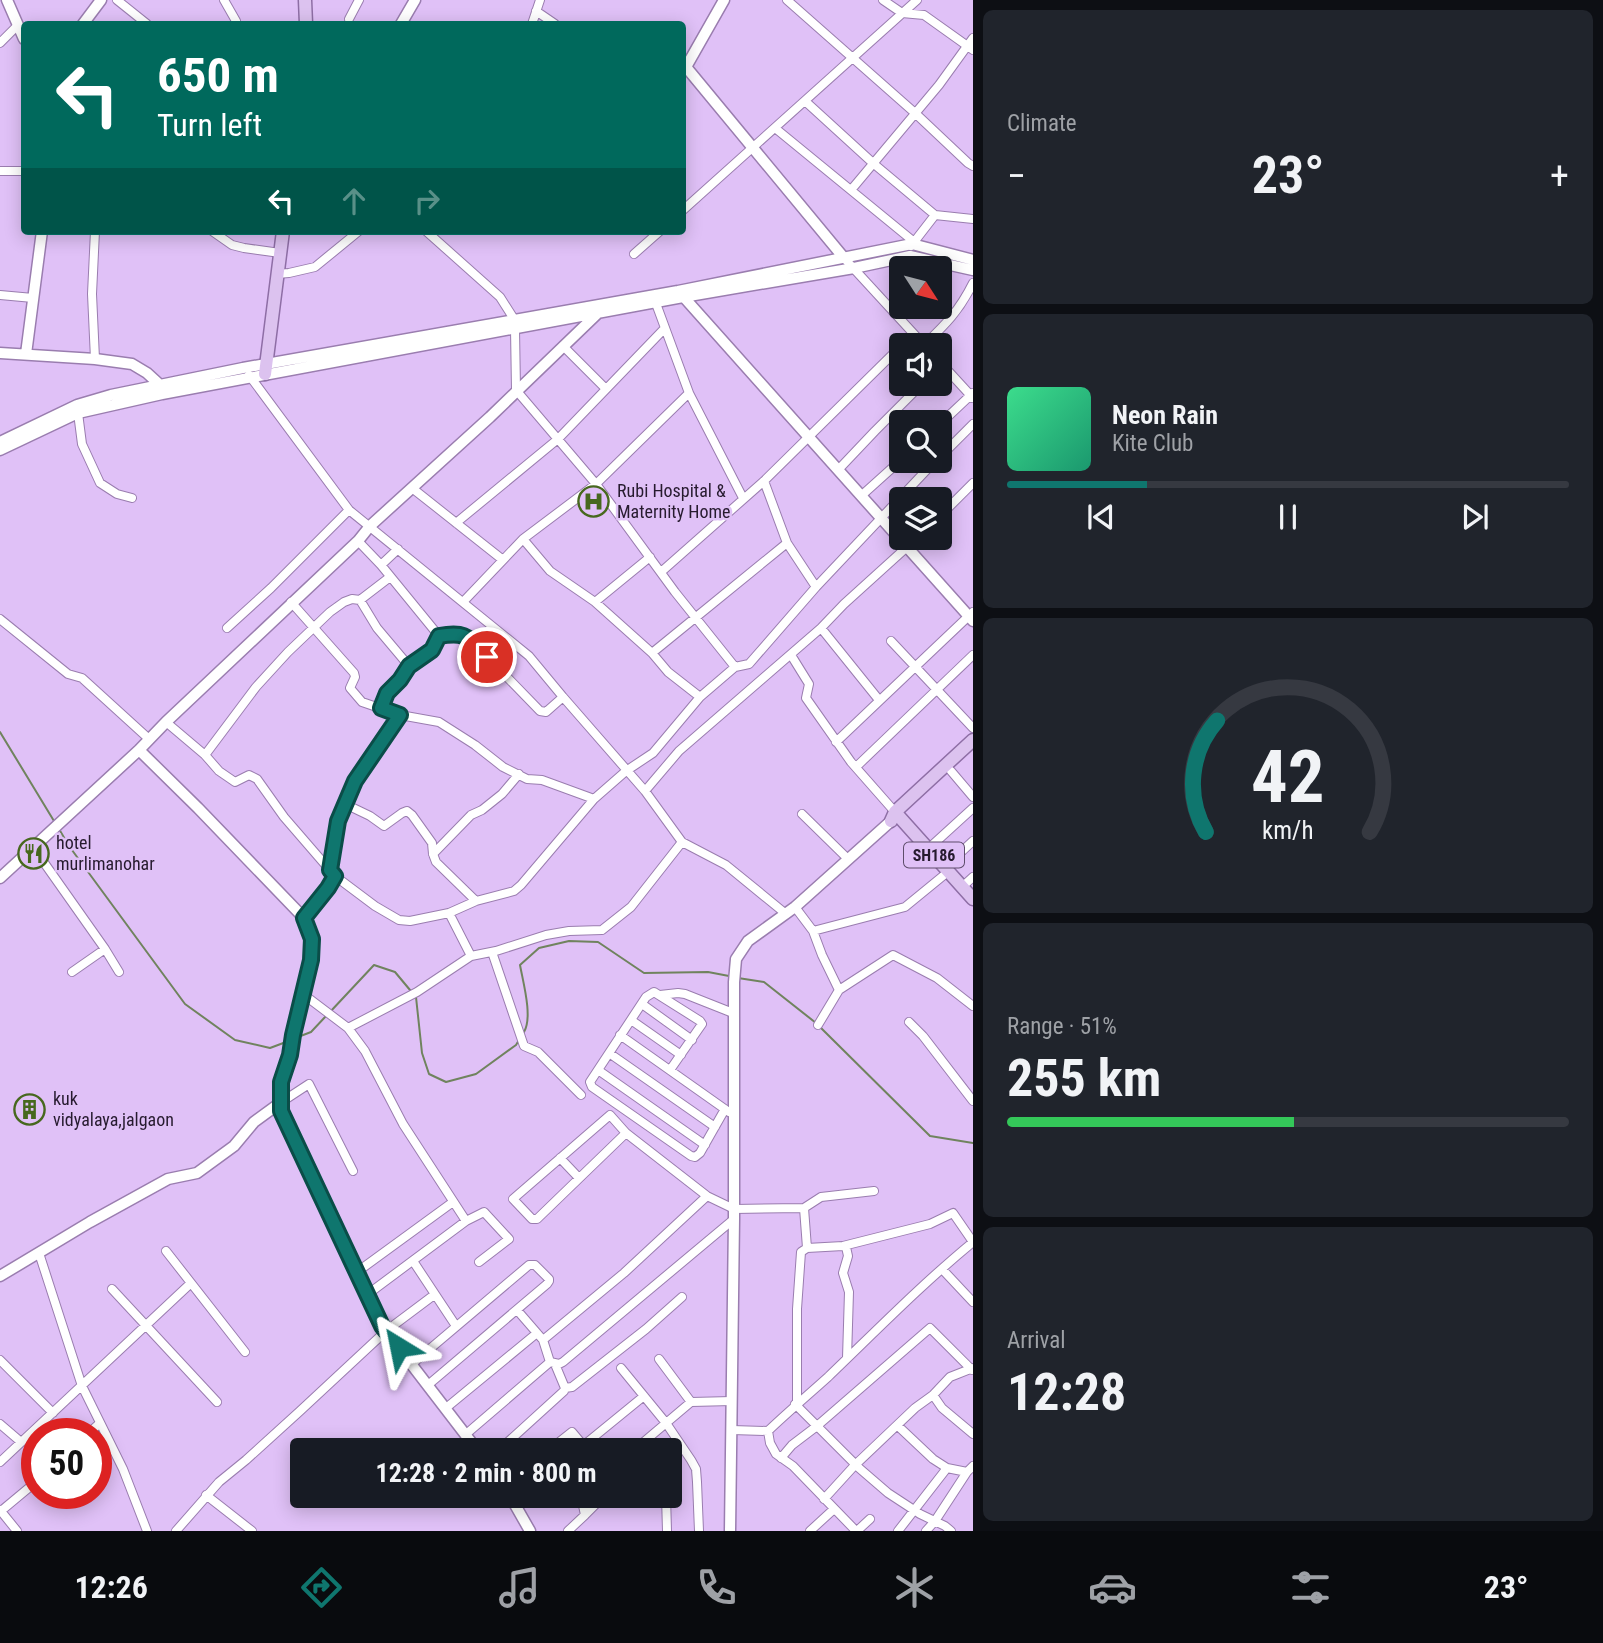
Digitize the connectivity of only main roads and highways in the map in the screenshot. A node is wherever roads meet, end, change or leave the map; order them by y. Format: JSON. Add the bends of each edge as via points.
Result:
{"nodes":[{"id":1,"x":7,"y":0,"type":"edge"},
{"id":2,"x":101,"y":0,"type":"edge"},
{"id":3,"x":305,"y":0,"type":"edge"},
{"id":4,"x":415,"y":0,"type":"edge"},
{"id":5,"x":725,"y":1,"type":"edge"},
{"id":6,"x":85,"y":21,"type":"edge"},
{"id":7,"x":306,"y":21,"type":"edge"},
{"id":8,"x":403,"y":21,"type":"edge"},
{"id":9,"x":21,"y":32,"type":"edge"},
{"id":10,"x":41,"y":235,"type":"edge"},
{"id":11,"x":282,"y":235,"type":"edge"},
{"id":12,"x":844,"y":258,"type":"junction"},
{"id":13,"x":973,"y":260,"type":"edge"},
{"id":14,"x":973,"y":270,"type":"edge"},
{"id":15,"x":680,"y":294,"type":"junction"},
{"id":16,"x":654,"y":298,"type":"junction"},
{"id":17,"x":610,"y":302,"type":"junction"},
{"id":18,"x":598,"y":313,"type":"junction"},
{"id":19,"x":514,"y":324,"type":"junction"},
{"id":20,"x":0,"y":353,"type":"edge"},
{"id":21,"x":26,"y":354,"type":"junction"},
{"id":22,"x":265,"y":369,"type":"junction"},
{"id":23,"x":160,"y":389,"type":"junction"},
{"id":24,"x":18,"y":437,"type":"junction"},
{"id":25,"x":0,"y":442,"type":"edge"},
{"id":26,"x":0,"y":450,"type":"edge"},
{"id":27,"x":972,"y":617,"type":"edge"},
{"id":28,"x":973,"y":740,"type":"edge"},
{"id":29,"x":139,"y":750,"type":"junction"},
{"id":30,"x":973,"y":751,"type":"edge"},
{"id":31,"x":895,"y":816,"type":"junction"},
{"id":32,"x":0,"y":878,"type":"edge"},
{"id":33,"x":973,"y":900,"type":"edge"},
{"id":34,"x":280,"y":1103,"type":"junction"},
{"id":35,"x":0,"y":1276,"type":"edge"},
{"id":36,"x":469,"y":1438,"type":"edge"},
{"id":37,"x":517,"y":1508,"type":"edge"},
{"id":38,"x":530,"y":1531,"type":"edge"},
{"id":39,"x":730,"y":1531,"type":"edge"}],
"edges":[{"from":1,"to":9,"type":"main road"},
{"from":2,"to":6,"type":"main road"},
{"from":3,"to":7,"type":"main road"},
{"from":4,"to":8,"type":"main road"},
{"from":5,"to":12,"type":"main road","via":[[686,67]]},
{"from":10,"to":21,"type":"main road"},
{"from":11,"to":22,"type":"main road"},
{"from":12,"to":13,"type":"main road","via":[[913,243]]},
{"from":12,"to":15,"type":"main road"},
{"from":14,"to":15,"type":"main road","via":[[910,256]]},
{"from":15,"to":16,"type":"main road"},
{"from":15,"to":27,"type":"main road"},
{"from":16,"to":17,"type":"main road"},
{"from":16,"to":18,"type":"main road"},
{"from":17,"to":18,"type":"main road"},
{"from":17,"to":19,"type":"main road"},
{"from":18,"to":19,"type":"main road"},
{"from":18,"to":29,"type":"main road"},
{"from":19,"to":22,"type":"main road"},
{"from":20,"to":21,"type":"main road"},
{"from":21,"to":23,"type":"main road","via":[[132,364]]},
{"from":22,"to":23,"type":"main road"},
{"from":23,"to":24,"type":"main road","via":[[78,413]]},
{"from":23,"to":24,"type":"main road","via":[[77,405]]},
{"from":24,"to":25,"type":"main road"},
{"from":24,"to":26,"type":"main road"},
{"from":28,"to":31,"type":"main road"},
{"from":29,"to":32,"type":"main road"},
{"from":29,"to":34,"type":"main road","via":[[304,918],[312,939],[311,960]]},
{"from":30,"to":31,"type":"main road","number":"SH186"},
{"from":31,"to":33,"type":"main road","number":"SH186"},
{"from":31,"to":39,"type":"main road","via":[[791,910],[748,941],[736,959],[729,1112],[734,1214]]},
{"from":34,"to":35,"type":"main road","via":[[197,1173],[168,1179]]},
{"from":34,"to":36,"type":"main road","via":[[386,1331]]},
{"from":37,"to":38,"type":"main road"}]}
